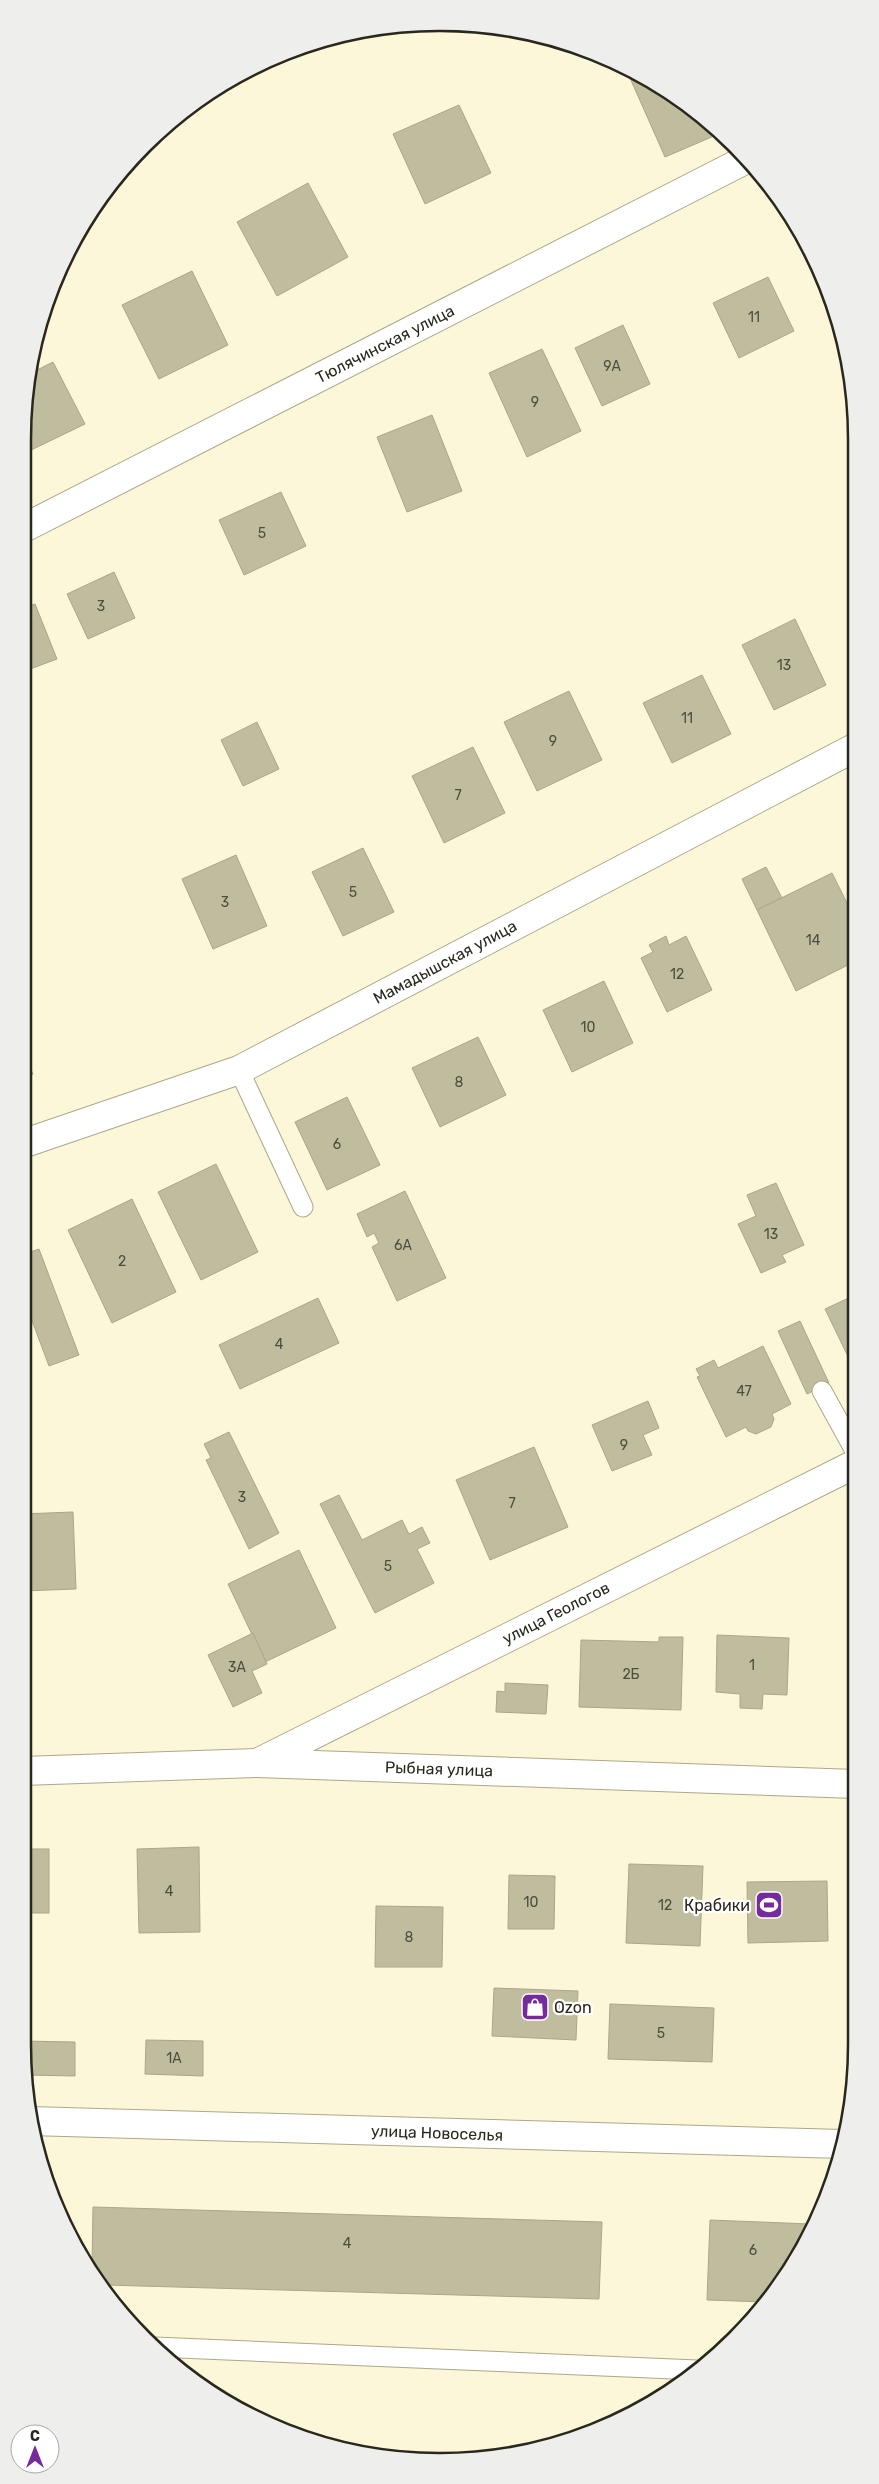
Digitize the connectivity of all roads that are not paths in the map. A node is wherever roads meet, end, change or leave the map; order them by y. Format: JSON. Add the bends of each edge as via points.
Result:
{"nodes":[{"id":1,"x":739,"y":163,"type":"edge"},
{"id":2,"x":31,"y":524,"type":"edge"},
{"id":3,"x":848,"y":751,"type":"edge"},
{"id":4,"x":239,"y":1070,"type":"junction"},
{"id":5,"x":31,"y":1141,"type":"edge"},
{"id":6,"x":303,"y":1207,"type":"dead end"},
{"id":7,"x":822,"y":1391,"type":"dead end"},
{"id":8,"x":848,"y":1439,"type":"edge"},
{"id":9,"x":848,"y":1468,"type":"edge"},
{"id":10,"x":257,"y":1763,"type":"junction"},
{"id":11,"x":31,"y":1771,"type":"edge"},
{"id":12,"x":848,"y":1784,"type":"edge"},
{"id":13,"x":39,"y":2122,"type":"edge"},
{"id":14,"x":835,"y":2144,"type":"edge"},
{"id":15,"x":166,"y":2347,"type":"edge"},
{"id":16,"x":686,"y":2370,"type":"edge"}],
"edges":[{"from":1,"to":2,"type":"street","name":"Тюлячинская улица"},
{"from":3,"to":4,"type":"street","name":"Мамадышская улица"},
{"from":4,"to":5,"type":"street","name":"Мамадышская улица"},
{"from":4,"to":6,"type":"lane"},
{"from":7,"to":8,"type":"lane"},
{"from":9,"to":10,"type":"street","name":"улица Геологов"},
{"from":10,"to":11,"type":"street","name":"Рыбная улица"},
{"from":10,"to":12,"type":"street","name":"Рыбная улица"},
{"from":13,"to":14,"type":"street","name":"улица Новоселья"},
{"from":15,"to":16,"type":"lane"}]}
